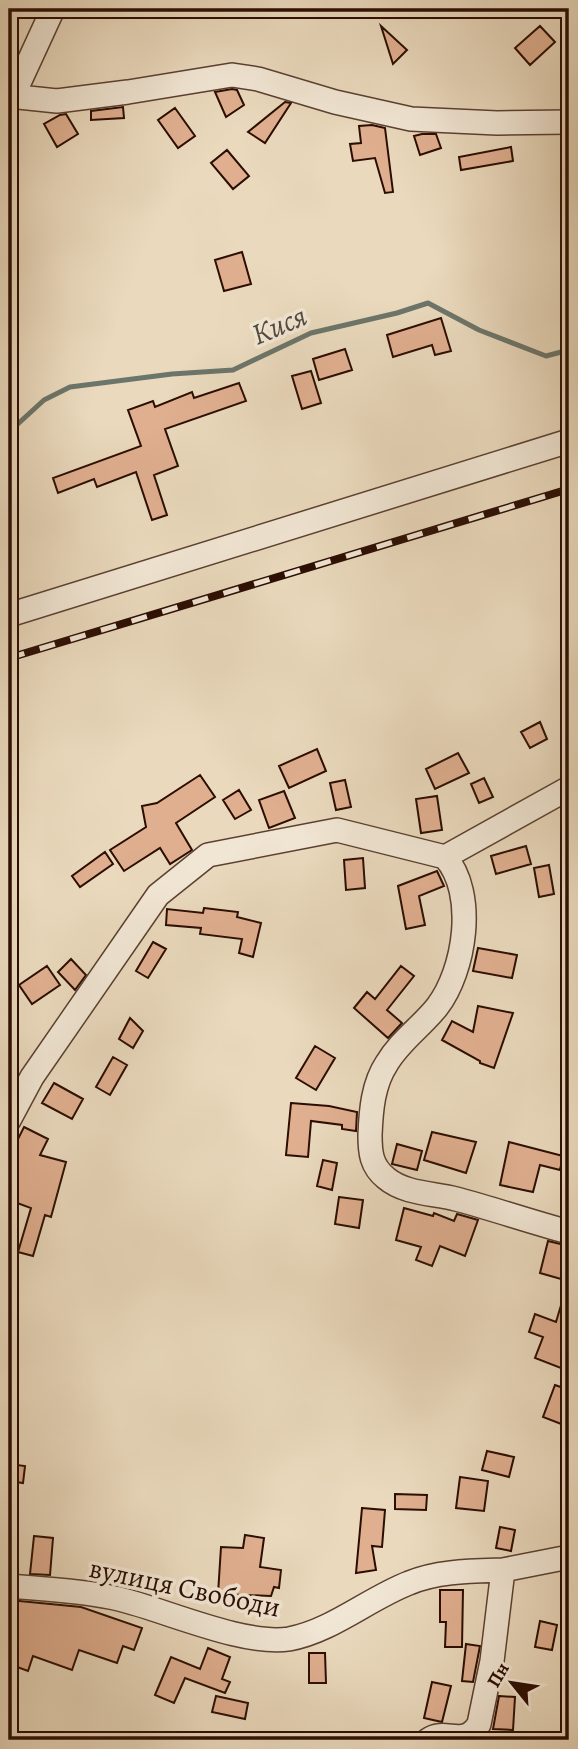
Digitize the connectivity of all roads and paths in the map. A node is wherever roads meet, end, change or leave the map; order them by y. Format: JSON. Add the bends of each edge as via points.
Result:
{"nodes":[{"id":1,"x":53,"y":9,"type":"edge"},
{"id":2,"x":11,"y":96,"type":"edge"},
{"id":3,"x":569,"y":122,"type":"edge"},
{"id":4,"x":569,"y":441,"type":"edge"},
{"id":5,"x":9,"y":615,"type":"edge"},
{"id":6,"x":569,"y":788,"type":"edge"},
{"id":7,"x":446,"y":857,"type":"junction"},
{"id":8,"x":33,"y":1077,"type":"junction"},
{"id":9,"x":9,"y":1083,"type":"edge"},
{"id":10,"x":9,"y":1120,"type":"edge"},
{"id":11,"x":569,"y":1232,"type":"edge"},
{"id":12,"x":569,"y":1557,"type":"edge"},
{"id":13,"x":503,"y":1570,"type":"junction"},
{"id":14,"x":9,"y":1586,"type":"edge"},
{"id":15,"x":428,"y":1740,"type":"edge"}],
"edges":[{"from":1,"to":2,"type":"street"},
{"from":2,"to":3,"type":"street","via":[[57,101],[232,75],[411,119]]},
{"from":4,"to":5,"type":"street"},
{"from":6,"to":7,"type":"street"},
{"from":7,"to":8,"type":"street","via":[[337,830],[208,855],[158,895]]},
{"from":7,"to":11,"type":"street","via":[[459,876],[463,898],[458,962],[442,999],[382,1071],[372,1110],[373,1164],[385,1178],[405,1189]]},
{"from":8,"to":9,"type":"street"},
{"from":8,"to":10,"type":"street"},
{"from":12,"to":13,"type":"street","name":"вулиця Свободи"},
{"from":13,"to":14,"type":"street","name":"вулиця Свободи","via":[[423,1577],[311,1633],[277,1639],[228,1632],[116,1598]]},
{"from":13,"to":15,"type":"street","via":[[479,1724],[469,1737]]}]}
